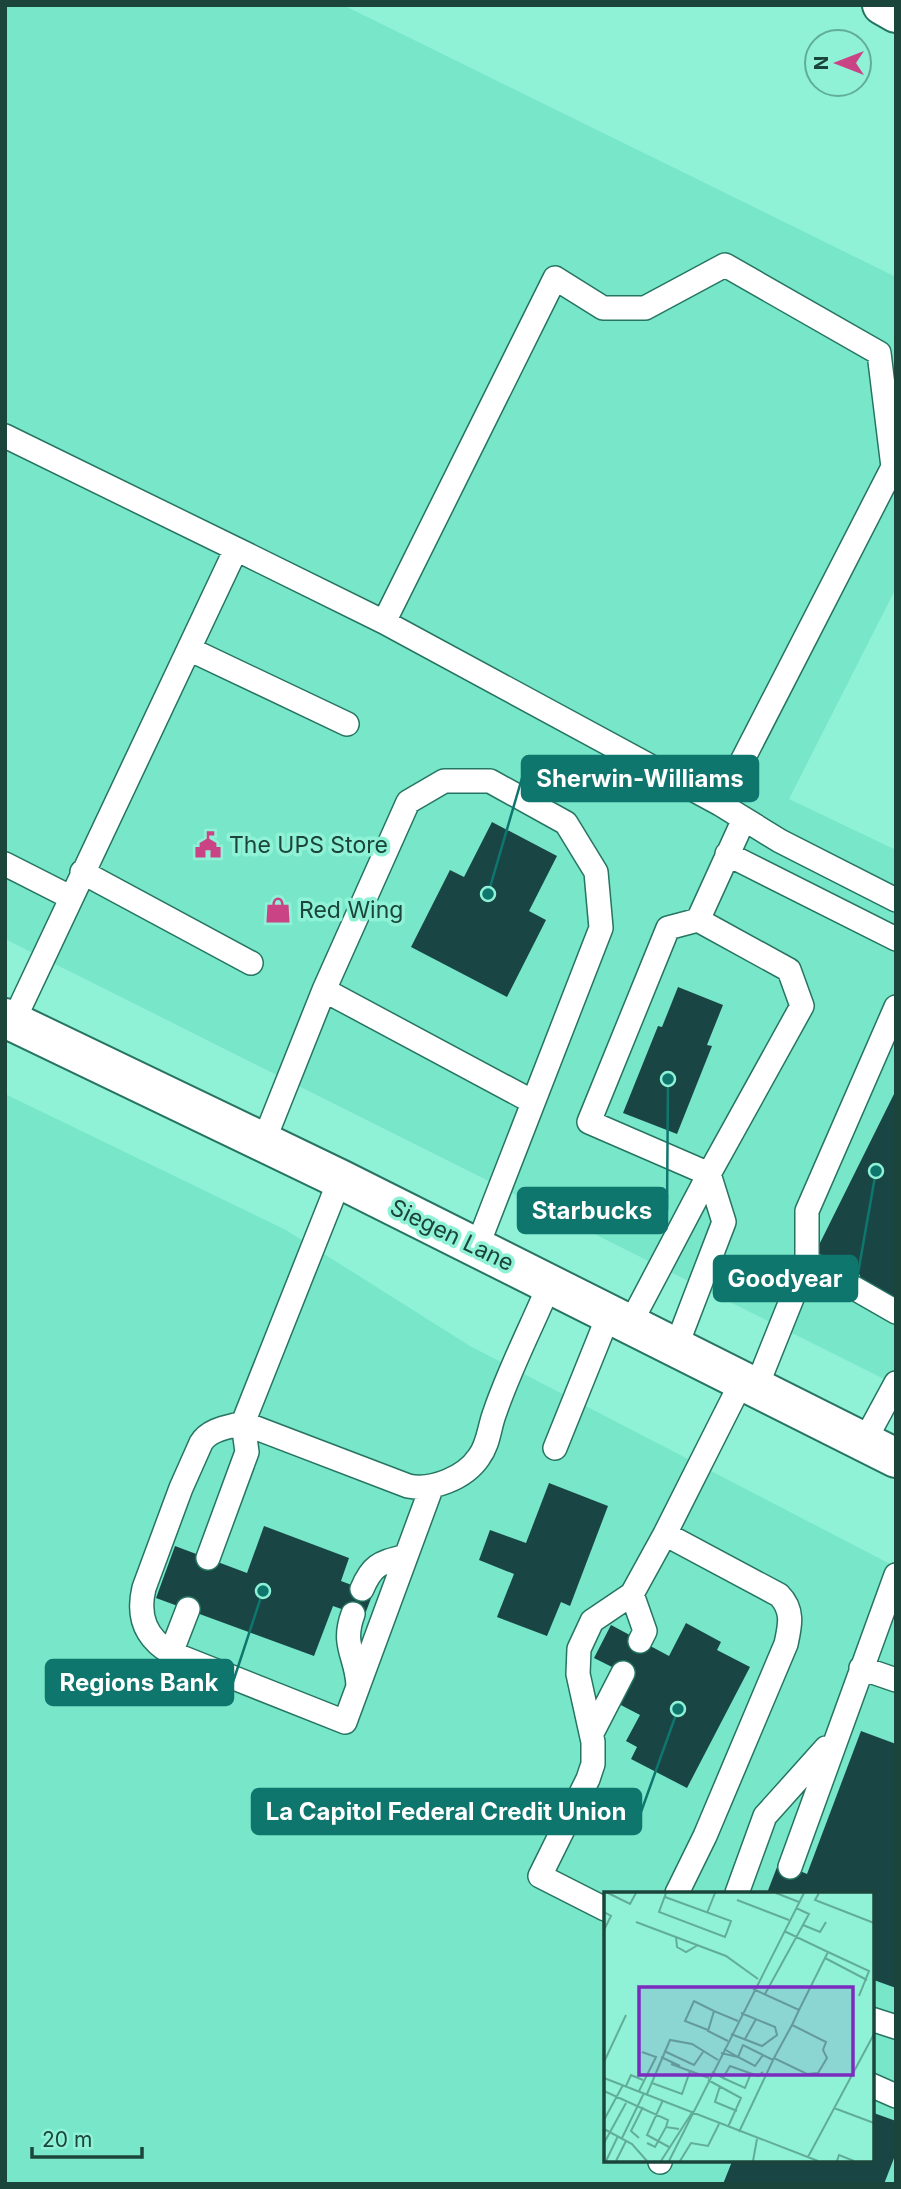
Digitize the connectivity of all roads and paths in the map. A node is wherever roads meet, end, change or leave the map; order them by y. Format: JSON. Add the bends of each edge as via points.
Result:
{"nodes":[{"id":1,"x":882,"y":5,"type":"edge"},
{"id":2,"x":896,"y":13,"type":"edge"},
{"id":3,"x":5,"y":436,"type":"edge"},
{"id":4,"x":236,"y":549,"type":"junction"},
{"id":5,"x":384,"y":622,"type":"junction"},
{"id":6,"x":189,"y":649,"type":"junction"},
{"id":7,"x":347,"y":724,"type":"dead end"},
{"id":8,"x":720,"y":804,"type":"junction"},
{"id":9,"x":744,"y":819,"type":"junction"},
{"id":10,"x":727,"y":854,"type":"junction"},
{"id":11,"x":5,"y":864,"type":"edge"},
{"id":12,"x":82,"y":872,"type":"junction"},
{"id":13,"x":70,"y":897,"type":"junction"},
{"id":14,"x":896,"y":900,"type":"edge"},
{"id":15,"x":698,"y":920,"type":"junction"},
{"id":16,"x":896,"y":939,"type":"edge"},
{"id":17,"x":251,"y":963,"type":"dead end"},
{"id":18,"x":324,"y":990,"type":"junction"},
{"id":19,"x":896,"y":1007,"type":"edge"},
{"id":20,"x":9,"y":1020,"type":"edge"},
{"id":21,"x":888,"y":1044,"type":"edge"},
{"id":22,"x":533,"y":1102,"type":"junction"},
{"id":23,"x":263,"y":1143,"type":"junction"},
{"id":24,"x":709,"y":1174,"type":"junction"},
{"id":25,"x":340,"y":1179,"type":"junction"},
{"id":26,"x":477,"y":1247,"type":"junction"},
{"id":27,"x":807,"y":1261,"type":"junction"},
{"id":28,"x":550,"y":1283,"type":"junction"},
{"id":29,"x":896,"y":1312,"type":"edge"},
{"id":30,"x":620,"y":1319,"type":"junction"},
{"id":31,"x":676,"y":1347,"type":"junction"},
{"id":32,"x":896,"y":1383,"type":"edge"},
{"id":33,"x":749,"y":1385,"type":"junction"},
{"id":34,"x":243,"y":1423,"type":"junction"},
{"id":35,"x":555,"y":1448,"type":"dead end"},
{"id":36,"x":880,"y":1450,"type":"edge"},
{"id":37,"x":432,"y":1486,"type":"junction"},
{"id":38,"x":665,"y":1534,"type":"junction"},
{"id":39,"x":406,"y":1556,"type":"junction"},
{"id":40,"x":208,"y":1558,"type":"dead end"},
{"id":41,"x":896,"y":1575,"type":"edge"},
{"id":42,"x":362,"y":1589,"type":"dead end"},
{"id":43,"x":632,"y":1594,"type":"junction"},
{"id":44,"x":188,"y":1609,"type":"dead end"},
{"id":45,"x":353,"y":1614,"type":"dead end"},
{"id":46,"x":640,"y":1641,"type":"dead end"},
{"id":47,"x":172,"y":1653,"type":"junction"},
{"id":48,"x":861,"y":1668,"type":"junction"},
{"id":49,"x":623,"y":1673,"type":"dead end"},
{"id":50,"x":896,"y":1680,"type":"edge"},
{"id":51,"x":358,"y":1686,"type":"junction"},
{"id":52,"x":592,"y":1733,"type":"junction"},
{"id":53,"x":835,"y":1737,"type":"junction"},
{"id":54,"x":790,"y":1867,"type":"dead end"},
{"id":55,"x":677,"y":1892,"type":"edge"},
{"id":56,"x":737,"y":1892,"type":"edge"},
{"id":57,"x":604,"y":1908,"type":"edge"},
{"id":58,"x":873,"y":2020,"type":"edge"},
{"id":59,"x":896,"y":2027,"type":"edge"},
{"id":60,"x":873,"y":2086,"type":"edge"},
{"id":61,"x":896,"y":2096,"type":"edge"}],
"edges":[{"from":1,"to":2,"type":"main road"},
{"from":3,"to":4,"type":"lane"},
{"from":4,"to":5,"type":"lane"},
{"from":4,"to":6,"type":"lane"},
{"from":5,"to":8,"type":"lane"},
{"from":5,"to":8,"type":"lane","via":[[555,278],[603,308],[645,308],[724,265],[879,354],[892,467]]},
{"from":6,"to":7,"type":"lane"},
{"from":6,"to":12,"type":"lane"},
{"from":8,"to":9,"type":"lane"},
{"from":9,"to":10,"type":"lane"},
{"from":9,"to":14,"type":"lane"},
{"from":10,"to":15,"type":"lane"},
{"from":10,"to":16,"type":"lane"},
{"from":11,"to":13,"type":"lane"},
{"from":12,"to":13,"type":"lane"},
{"from":12,"to":17,"type":"lane"},
{"from":13,"to":20,"type":"lane"},
{"from":15,"to":24,"type":"lane","via":[[789,970],[802,1006]]},
{"from":15,"to":24,"type":"lane","via":[[668,928],[589,1122]]},
{"from":18,"to":22,"type":"lane"},
{"from":18,"to":22,"type":"lane","via":[[408,802],[444,781],[490,781],[566,824],[596,872],[601,928]]},
{"from":18,"to":23,"type":"lane"},
{"from":19,"to":21,"type":"lane"},
{"from":20,"to":23,"type":"main road","name":"Siegen Lane"},
{"from":21,"to":27,"type":"lane","via":[[807,1210]]},
{"from":22,"to":26,"type":"lane"},
{"from":23,"to":25,"type":"main road","name":"Siegen Lane"},
{"from":24,"to":30,"type":"lane"},
{"from":24,"to":31,"type":"lane","via":[[724,1222]]},
{"from":25,"to":26,"type":"main road","name":"Siegen Lane"},
{"from":25,"to":34,"type":"lane"},
{"from":26,"to":28,"type":"main road","name":"Siegen Lane"},
{"from":27,"to":29,"type":"lane"},
{"from":27,"to":33,"type":"lane"},
{"from":28,"to":30,"type":"main road","name":"Siegen Lane"},
{"from":28,"to":37,"type":"lane","via":[[484,1449],[465,1472]]},
{"from":30,"to":31,"type":"main road","name":"Siegen Lane"},
{"from":30,"to":35,"type":"lane"},
{"from":31,"to":33,"type":"main road","name":"Siegen Lane"},
{"from":32,"to":36,"type":"lane"},
{"from":33,"to":36,"type":"main road","name":"Siegen Lane"},
{"from":33,"to":38,"type":"lane"},
{"from":34,"to":37,"type":"lane","via":[[408,1486]]},
{"from":34,"to":40,"type":"lane","via":[[247,1452]]},
{"from":34,"to":47,"type":"lane","via":[[204,1438],[144,1588],[144,1625],[150,1636]]},
{"from":37,"to":39,"type":"lane"},
{"from":38,"to":43,"type":"lane"},
{"from":38,"to":55,"type":"lane","via":[[779,1595],[786,1602],[791,1624]]},
{"from":39,"to":42,"type":"lane","via":[[375,1566]]},
{"from":39,"to":51,"type":"lane"},
{"from":41,"to":48,"type":"lane"},
{"from":43,"to":46,"type":"lane","via":[[645,1631]]},
{"from":43,"to":52,"type":"lane","via":[[592,1621],[579,1649],[578,1674]]},
{"from":44,"to":47,"type":"lane"},
{"from":45,"to":51,"type":"lane","via":[[347,1643]]},
{"from":47,"to":51,"type":"lane","via":[[345,1721]]},
{"from":48,"to":50,"type":"lane"},
{"from":48,"to":53,"type":"lane"},
{"from":49,"to":52,"type":"lane"},
{"from":52,"to":57,"type":"lane","via":[[593,1764],[588,1779],[540,1876]]},
{"from":53,"to":54,"type":"lane"},
{"from":53,"to":56,"type":"lane","via":[[765,1816]]},
{"from":58,"to":59,"type":"lane"},
{"from":60,"to":61,"type":"lane"}]}
